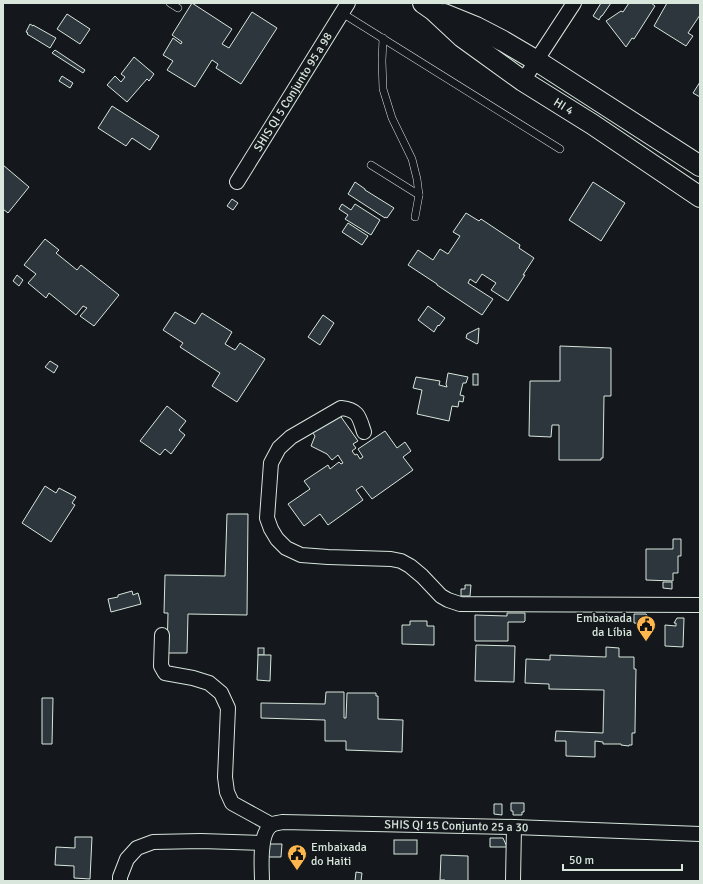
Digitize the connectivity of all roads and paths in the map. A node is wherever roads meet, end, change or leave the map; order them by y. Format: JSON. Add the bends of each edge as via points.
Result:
{"nodes":[{"id":1,"x":170,"y":3,"type":"edge"},
{"id":2,"x":574,"y":3,"type":"edge"},
{"id":3,"x":428,"y":6,"type":"edge"},
{"id":4,"x":178,"y":8,"type":"dead end"},
{"id":5,"x":345,"y":8,"type":"edge"},
{"id":6,"x":383,"y":38,"type":"junction"},
{"id":7,"x":537,"y":61,"type":"junction"},
{"id":8,"x":523,"y":81,"type":"junction"},
{"id":9,"x":560,"y":149,"type":"dead end"},
{"id":10,"x":371,"y":165,"type":"dead end"},
{"id":11,"x":700,"y":166,"type":"edge"},
{"id":12,"x":237,"y":182,"type":"dead end"},
{"id":13,"x":419,"y":195,"type":"junction"},
{"id":14,"x":700,"y":196,"type":"edge"},
{"id":15,"x":415,"y":217,"type":"dead end"},
{"id":16,"x":364,"y":432,"type":"dead end"},
{"id":17,"x":700,"y":605,"type":"edge"},
{"id":18,"x":162,"y":635,"type":"dead end"},
{"id":19,"x":272,"y":825,"type":"junction"},
{"id":20,"x":514,"y":826,"type":"junction"},
{"id":21,"x":700,"y":834,"type":"edge"},
{"id":22,"x":262,"y":842,"type":"junction"},
{"id":23,"x":120,"y":881,"type":"edge"},
{"id":24,"x":262,"y":881,"type":"edge"},
{"id":25,"x":513,"y":881,"type":"edge"}],
"edges":[{"from":1,"to":4,"type":"lane"},
{"from":2,"to":7,"type":"street"},
{"from":3,"to":7,"type":"street","name":"HI 4","via":[[476,26]]},
{"from":3,"to":8,"type":"street","name":"HI 4","via":[[462,37]]},
{"from":5,"to":6,"type":"lane"},
{"from":5,"to":12,"type":"street","name":"SHIS QI 5 Conjunto 95 a 98"},
{"from":6,"to":9,"type":"lane"},
{"from":6,"to":13,"type":"lane","via":[[383,89],[392,118],[412,159]]},
{"from":7,"to":8,"type":"street"},
{"from":7,"to":11,"type":"street","name":"HI 4"},
{"from":8,"to":14,"type":"street","name":"HI 4"},
{"from":10,"to":13,"type":"lane"},
{"from":13,"to":15,"type":"lane"},
{"from":16,"to":17,"type":"street","via":[[356,412],[341,408],[291,437],[279,448],[271,463],[266,518],[277,539],[286,548],[301,555],[401,561],[422,576],[441,596],[460,604]]},
{"from":18,"to":19,"type":"street","via":[[161,666],[165,673],[209,683],[221,693],[228,708],[225,777],[232,804]]},
{"from":19,"to":20,"type":"street","name":"SHIS QI 15 Conjunto 25 a 30","via":[[282,822]]},
{"from":19,"to":22,"type":"street"},
{"from":20,"to":21,"type":"street","name":"SHIS QI 15 Conjunto 25 a 30"},
{"from":20,"to":25,"type":"street"},
{"from":22,"to":23,"type":"street","via":[[153,842],[137,848],[132,853],[127,859]]},
{"from":22,"to":24,"type":"street"}]}
